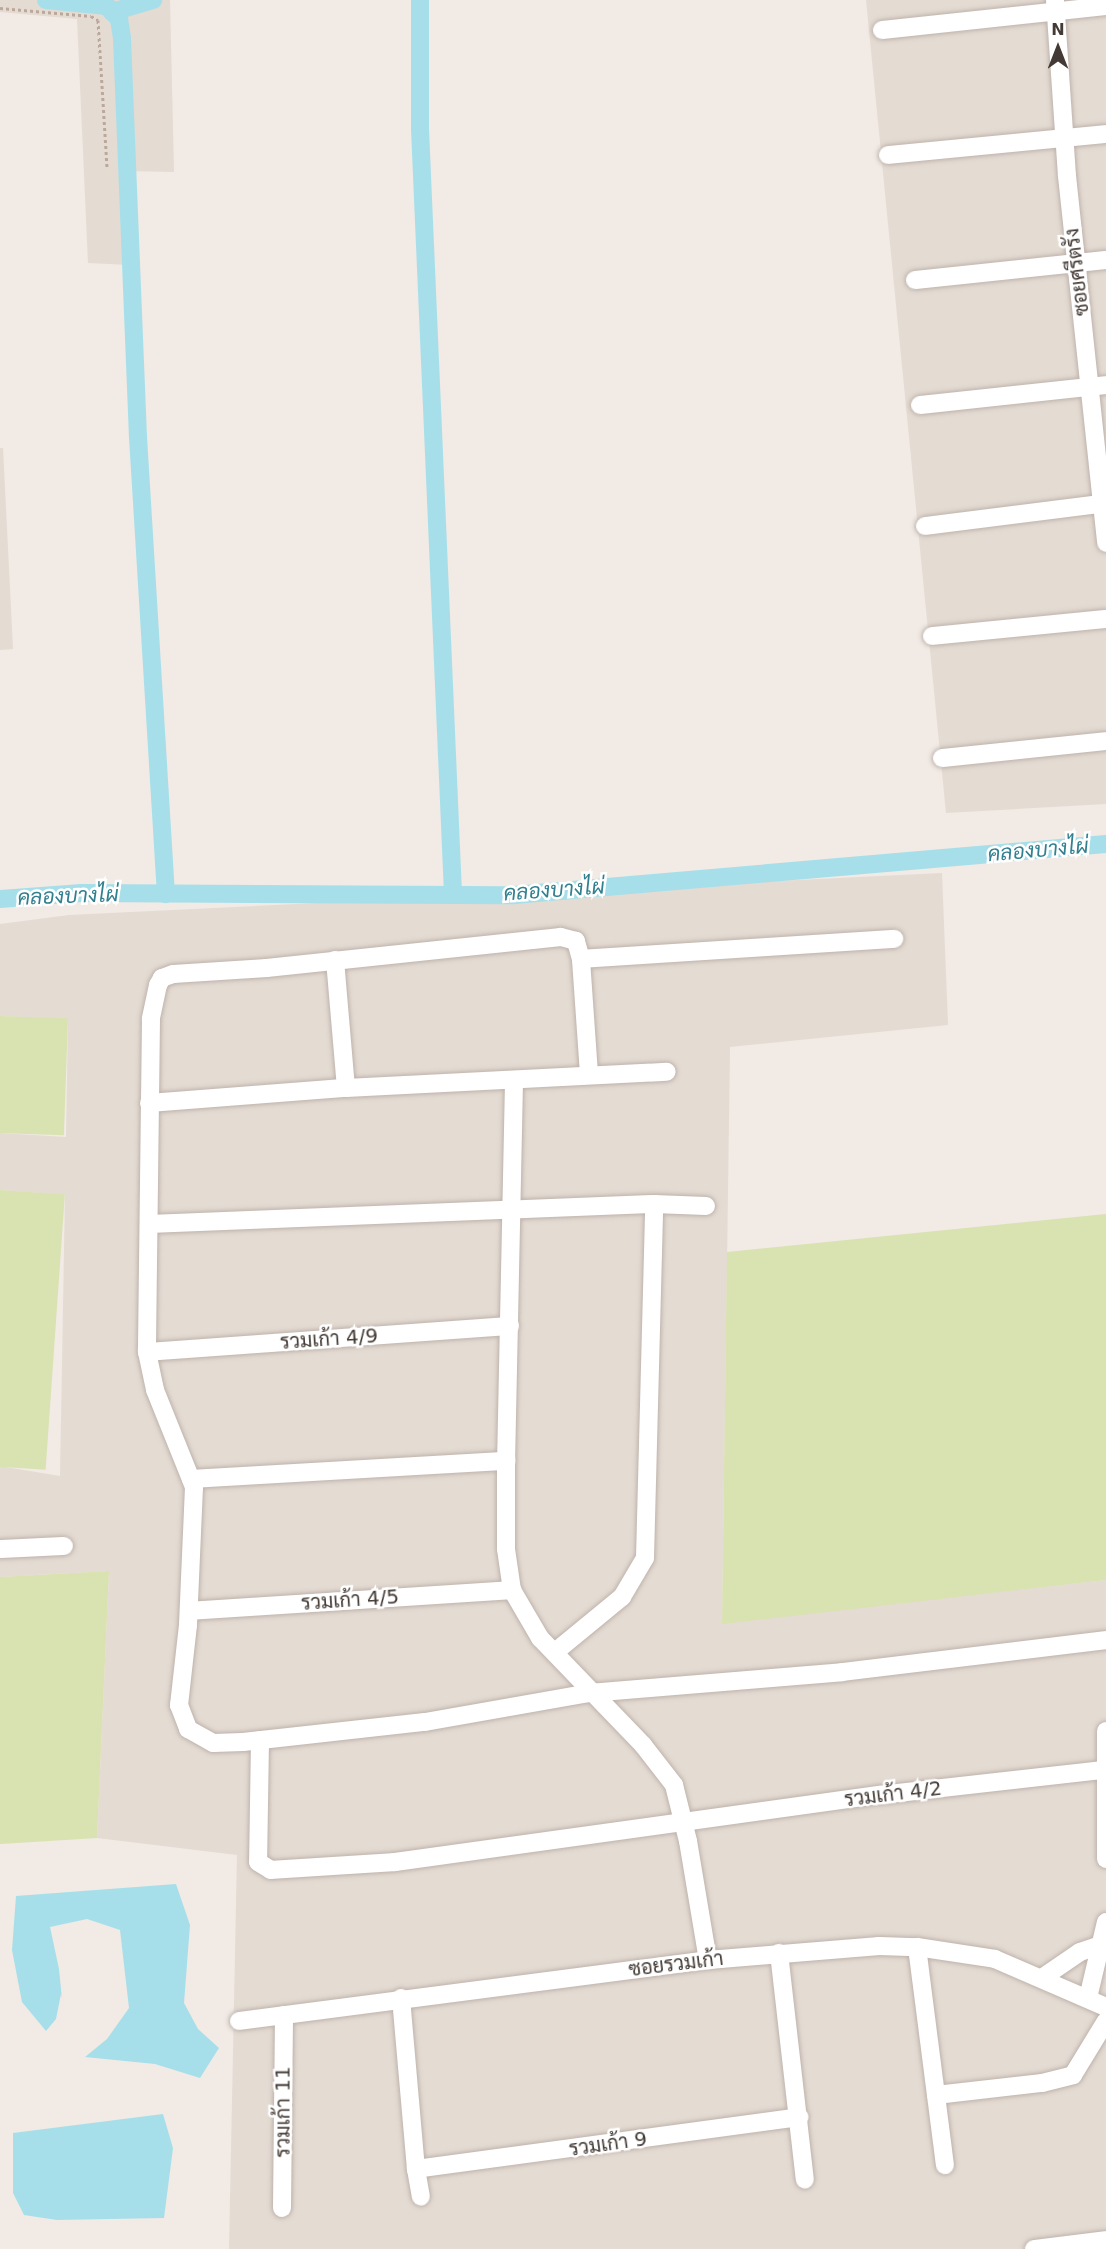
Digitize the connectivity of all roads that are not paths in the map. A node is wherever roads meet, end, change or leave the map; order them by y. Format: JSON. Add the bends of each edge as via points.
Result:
{"nodes":[{"id":1,"x":1055,"y":5,"type":"edge"},
{"id":2,"x":1106,"y":6,"type":"edge"},
{"id":3,"x":882,"y":30,"type":"dead end"},
{"id":4,"x":1106,"y":134,"type":"edge"},
{"id":5,"x":1063,"y":138,"type":"junction"},
{"id":6,"x":888,"y":155,"type":"dead end"},
{"id":7,"x":1106,"y":260,"type":"edge"},
{"id":8,"x":1076,"y":262,"type":"junction"},
{"id":9,"x":915,"y":280,"type":"dead end"},
{"id":10,"x":1099,"y":386,"type":"edge"},
{"id":11,"x":920,"y":405,"type":"dead end"},
{"id":12,"x":1104,"y":504,"type":"edge"},
{"id":13,"x":925,"y":526,"type":"dead end"},
{"id":14,"x":1106,"y":543,"type":"edge"},
{"id":15,"x":1106,"y":619,"type":"edge"},
{"id":16,"x":932,"y":636,"type":"dead end"},
{"id":17,"x":1106,"y":741,"type":"edge"},
{"id":18,"x":942,"y":758,"type":"dead end"},
{"id":19,"x":894,"y":939,"type":"dead end"},
{"id":20,"x":581,"y":959,"type":"junction"},
{"id":21,"x":335,"y":960,"type":"junction"},
{"id":22,"x":667,"y":1072,"type":"dead end"},
{"id":23,"x":589,"y":1074,"type":"junction"},
{"id":24,"x":514,"y":1082,"type":"junction"},
{"id":25,"x":346,"y":1088,"type":"junction"},
{"id":26,"x":149,"y":1103,"type":"junction"},
{"id":27,"x":654,"y":1204,"type":"junction"},
{"id":28,"x":706,"y":1206,"type":"dead end"},
{"id":29,"x":513,"y":1209,"type":"junction"},
{"id":30,"x":149,"y":1224,"type":"junction"},
{"id":31,"x":510,"y":1326,"type":"junction"},
{"id":32,"x":147,"y":1352,"type":"junction"},
{"id":33,"x":506,"y":1461,"type":"junction"},
{"id":34,"x":191,"y":1479,"type":"junction"},
{"id":35,"x":64,"y":1546,"type":"dead end"},
{"id":36,"x":0,"y":1549,"type":"edge"},
{"id":37,"x":512,"y":1590,"type":"junction"},
{"id":38,"x":189,"y":1611,"type":"junction"},
{"id":39,"x":1106,"y":1640,"type":"edge"},
{"id":40,"x":555,"y":1652,"type":"junction"},
{"id":41,"x":589,"y":1693,"type":"junction"},
{"id":42,"x":1106,"y":1731,"type":"edge"},
{"id":43,"x":260,"y":1740,"type":"junction"},
{"id":44,"x":1104,"y":1770,"type":"junction"},
{"id":45,"x":684,"y":1822,"type":"junction"},
{"id":46,"x":1106,"y":1859,"type":"edge"},
{"id":47,"x":1106,"y":1922,"type":"edge"},
{"id":48,"x":1100,"y":1945,"type":"junction"},
{"id":49,"x":917,"y":1947,"type":"junction"},
{"id":50,"x":779,"y":1953,"type":"junction"},
{"id":51,"x":708,"y":1959,"type":"junction"},
{"id":52,"x":1042,"y":1978,"type":"junction"},
{"id":53,"x":401,"y":1998,"type":"junction"},
{"id":54,"x":1088,"y":1998,"type":"junction"},
{"id":55,"x":1106,"y":2007,"type":"edge"},
{"id":56,"x":284,"y":2015,"type":"junction"},
{"id":57,"x":239,"y":2021,"type":"dead end"},
{"id":58,"x":1106,"y":2021,"type":"edge"},
{"id":59,"x":936,"y":2095,"type":"junction"},
{"id":60,"x":799,"y":2117,"type":"junction"},
{"id":61,"x":945,"y":2165,"type":"dead end"},
{"id":62,"x":416,"y":2169,"type":"junction"},
{"id":63,"x":805,"y":2180,"type":"dead end"},
{"id":64,"x":421,"y":2197,"type":"dead end"},
{"id":65,"x":282,"y":2208,"type":"dead end"},
{"id":66,"x":1106,"y":2240,"type":"edge"},
{"id":67,"x":1034,"y":2249,"type":"edge"}],
"edges":[{"from":1,"to":2,"type":"street"},
{"from":1,"to":3,"type":"street"},
{"from":1,"to":5,"type":"street","name":"ซอยศรีตรัง"},
{"from":4,"to":5,"type":"street"},
{"from":5,"to":6,"type":"street"},
{"from":5,"to":8,"type":"street","name":"ซอยศรีตรัง"},
{"from":7,"to":8,"type":"street"},
{"from":8,"to":9,"type":"street"},
{"from":8,"to":10,"type":"street","name":"ซอยศรีตรัง"},
{"from":10,"to":11,"type":"street"},
{"from":10,"to":12,"type":"street","name":"ซอยศรีตรัง"},
{"from":12,"to":13,"type":"street"},
{"from":12,"to":14,"type":"street","name":"ซอยศรีตรัง"},
{"from":15,"to":16,"type":"street"},
{"from":17,"to":18,"type":"street"},
{"from":19,"to":20,"type":"street"},
{"from":20,"to":21,"type":"street","via":[[576,941],[561,937]]},
{"from":20,"to":23,"type":"street"},
{"from":21,"to":25,"type":"street"},
{"from":21,"to":26,"type":"street","via":[[162,978],[151,1019]]},
{"from":22,"to":23,"type":"street"},
{"from":23,"to":24,"type":"street"},
{"from":24,"to":25,"type":"street"},
{"from":24,"to":29,"type":"street"},
{"from":25,"to":26,"type":"street"},
{"from":26,"to":30,"type":"street"},
{"from":27,"to":28,"type":"street"},
{"from":27,"to":29,"type":"street"},
{"from":27,"to":40,"type":"street","via":[[645,1558],[622,1597]]},
{"from":29,"to":30,"type":"street"},
{"from":29,"to":31,"type":"street"},
{"from":30,"to":32,"type":"street"},
{"from":31,"to":32,"type":"street","name":"รวมเก้า 4/9"},
{"from":31,"to":33,"type":"street"},
{"from":32,"to":34,"type":"street","via":[[155,1390]]},
{"from":33,"to":34,"type":"street"},
{"from":33,"to":37,"type":"street","via":[[506,1549]]},
{"from":34,"to":38,"type":"street","via":[[196,1507]]},
{"from":35,"to":36,"type":"street"},
{"from":37,"to":38,"type":"street","name":"รวมเก้า 4/5"},
{"from":37,"to":40,"type":"street","via":[[540,1638]]},
{"from":38,"to":43,"type":"street","via":[[179,1705],[188,1729],[213,1743]]},
{"from":39,"to":41,"type":"street","via":[[854,1671]]},
{"from":40,"to":41,"type":"street"},
{"from":41,"to":43,"type":"street","via":[[424,1722]]},
{"from":41,"to":45,"type":"street","via":[[667,1774]]},
{"from":42,"to":44,"type":"street"},
{"from":43,"to":45,"type":"street","name":"รวมเก้า 4/2","via":[[258,1862],[271,1870],[395,1862]]},
{"from":44,"to":45,"type":"street","name":"รวมเก้า 4/2"},
{"from":44,"to":46,"type":"street"},
{"from":45,"to":51,"type":"street"},
{"from":47,"to":48,"type":"street"},
{"from":48,"to":52,"type":"street","via":[[1080,1952]]},
{"from":48,"to":54,"type":"street"},
{"from":49,"to":50,"type":"street","name":"ซอยรวมเก้า"},
{"from":49,"to":52,"type":"street","name":"ซอยรวมเก้า","via":[[995,1959]]},
{"from":49,"to":59,"type":"street"},
{"from":50,"to":51,"type":"street","name":"ซอยรวมเก้า"},
{"from":50,"to":60,"type":"street"},
{"from":51,"to":53,"type":"street","name":"ซอยรวมเก้า"},
{"from":52,"to":54,"type":"street","name":"ซอยรวมเก้า"},
{"from":53,"to":56,"type":"street","name":"ซอยรวมเก้า"},
{"from":53,"to":62,"type":"street"},
{"from":54,"to":55,"type":"street","name":"ซอยรวมเก้า"},
{"from":56,"to":57,"type":"street","name":"ซอยรวมเก้า"},
{"from":56,"to":65,"type":"street","name":"รวมเก้า 11"},
{"from":58,"to":59,"type":"street","via":[[1073,2075],[1042,2083]]},
{"from":59,"to":61,"type":"street"},
{"from":60,"to":62,"type":"street","name":"รวมเก้า 9"},
{"from":60,"to":63,"type":"street"},
{"from":62,"to":64,"type":"street"},
{"from":66,"to":67,"type":"street"}]}
